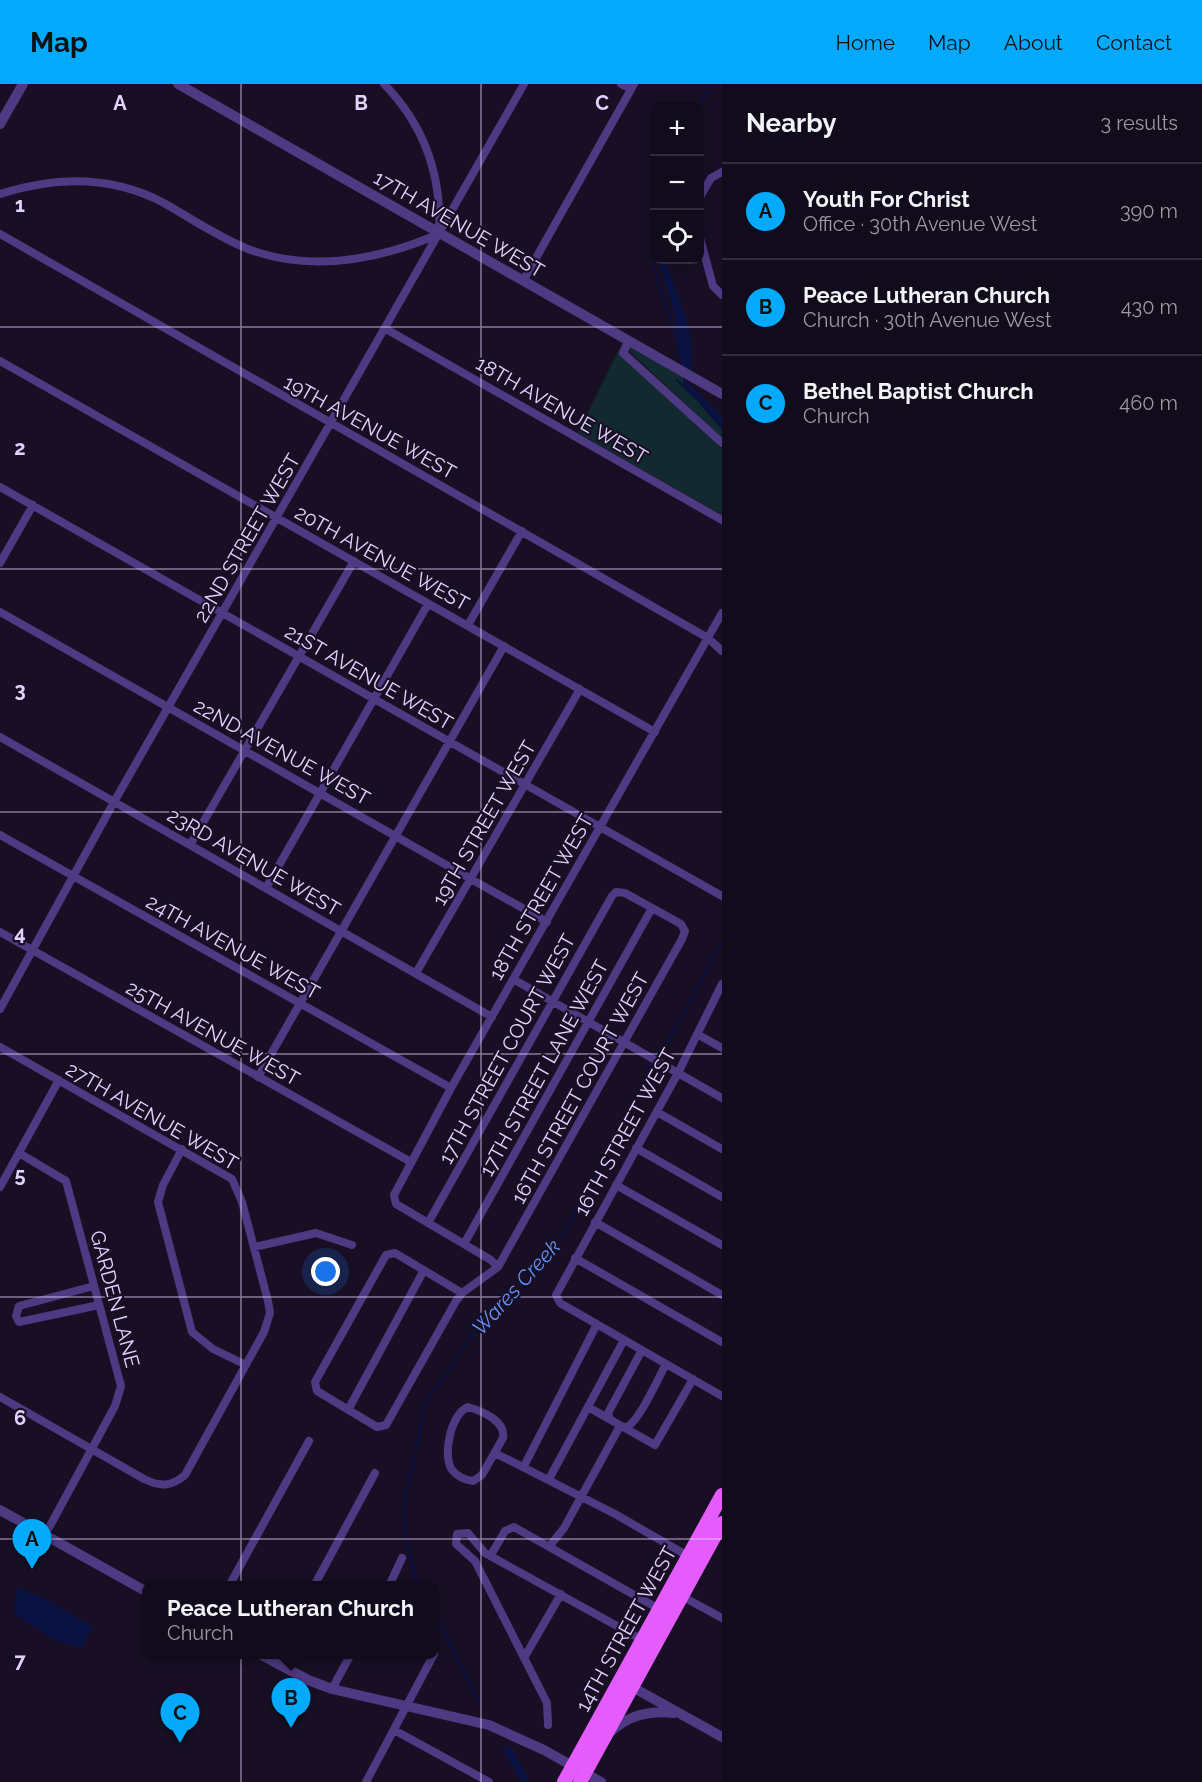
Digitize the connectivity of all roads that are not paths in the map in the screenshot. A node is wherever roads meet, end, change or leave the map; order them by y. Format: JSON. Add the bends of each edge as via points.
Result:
{"nodes":[{"id":1,"x":23,"y":84,"type":"edge"},
{"id":2,"x":178,"y":84,"type":"edge"},
{"id":3,"x":384,"y":84,"type":"edge"},
{"id":4,"x":524,"y":84,"type":"edge"},
{"id":5,"x":621,"y":84,"type":"edge"},
{"id":6,"x":632,"y":87,"type":"edge"},
{"id":7,"x":0,"y":124,"type":"edge"},
{"id":8,"x":722,"y":172,"type":"edge"},
{"id":9,"x":704,"y":189,"type":"edge"},
{"id":10,"x":0,"y":194,"type":"edge"},
{"id":11,"x":0,"y":234,"type":"edge"},
{"id":12,"x":439,"y":234,"type":"junction"},
{"id":13,"x":704,"y":255,"type":"edge"},
{"id":14,"x":523,"y":281,"type":"junction"},
{"id":15,"x":722,"y":295,"type":"edge"},
{"id":16,"x":386,"y":329,"type":"junction"},
{"id":17,"x":628,"y":342,"type":"junction"},
{"id":18,"x":0,"y":361,"type":"edge"},
{"id":19,"x":722,"y":394,"type":"edge"},
{"id":20,"x":331,"y":424,"type":"junction"},
{"id":21,"x":722,"y":443,"type":"edge"},
{"id":22,"x":0,"y":486,"type":"edge"},
{"id":23,"x":33,"y":505,"type":"junction"},
{"id":24,"x":278,"y":519,"type":"junction"},
{"id":25,"x":722,"y":520,"type":"edge"},
{"id":26,"x":522,"y":531,"type":"junction"},
{"id":27,"x":354,"y":561,"type":"junction"},
{"id":28,"x":0,"y":563,"type":"edge"},
{"id":29,"x":428,"y":604,"type":"junction"},
{"id":30,"x":0,"y":612,"type":"edge"},
{"id":31,"x":223,"y":613,"type":"junction"},
{"id":32,"x":722,"y":613,"type":"edge"},
{"id":33,"x":468,"y":625,"type":"junction"},
{"id":34,"x":708,"y":638,"type":"junction"},
{"id":35,"x":504,"y":646,"type":"junction"},
{"id":36,"x":722,"y":651,"type":"edge"},
{"id":37,"x":299,"y":655,"type":"junction"},
{"id":38,"x":580,"y":689,"type":"junction"},
{"id":39,"x":374,"y":699,"type":"junction"},
{"id":40,"x":168,"y":707,"type":"junction"},
{"id":41,"x":654,"y":732,"type":"junction"},
{"id":42,"x":0,"y":737,"type":"edge"},
{"id":43,"x":450,"y":741,"type":"junction"},
{"id":44,"x":244,"y":749,"type":"junction"},
{"id":45,"x":525,"y":784,"type":"junction"},
{"id":46,"x":320,"y":793,"type":"junction"},
{"id":47,"x":114,"y":802,"type":"junction"},
{"id":48,"x":601,"y":827,"type":"junction"},
{"id":49,"x":0,"y":835,"type":"edge"},
{"id":50,"x":395,"y":835,"type":"junction"},
{"id":51,"x":190,"y":845,"type":"junction"},
{"id":52,"x":73,"y":876,"type":"junction"},
{"id":53,"x":471,"y":879,"type":"junction"},
{"id":54,"x":266,"y":888,"type":"junction"},
{"id":55,"x":722,"y":896,"type":"edge"},
{"id":56,"x":652,"y":908,"type":"junction"},
{"id":57,"x":547,"y":922,"type":"junction"},
{"id":58,"x":341,"y":931,"type":"junction"},
{"id":59,"x":0,"y":932,"type":"edge"},
{"id":60,"x":31,"y":950,"type":"junction"},
{"id":61,"x":416,"y":974,"type":"junction"},
{"id":62,"x":513,"y":979,"type":"junction"},
{"id":63,"x":722,"y":984,"type":"edge"},
{"id":64,"x":719,"y":997,"type":"edge"},
{"id":65,"x":552,"y":1001,"type":"junction"},
{"id":66,"x":300,"y":1004,"type":"junction"},
{"id":67,"x":0,"y":1009,"type":"edge"},
{"id":68,"x":492,"y":1017,"type":"junction"},
{"id":69,"x":589,"y":1023,"type":"junction"},
{"id":70,"x":697,"y":1034,"type":"junction"},
{"id":71,"x":624,"y":1042,"type":"junction"},
{"id":72,"x":0,"y":1047,"type":"edge"},
{"id":73,"x":722,"y":1048,"type":"edge"},
{"id":74,"x":678,"y":1073,"type":"junction"},
{"id":75,"x":258,"y":1077,"type":"junction"},
{"id":76,"x":59,"y":1080,"type":"junction"},
{"id":77,"x":451,"y":1088,"type":"junction"},
{"id":78,"x":722,"y":1098,"type":"edge"},
{"id":79,"x":657,"y":1112,"type":"junction"},
{"id":80,"x":636,"y":1148,"type":"junction"},
{"id":81,"x":182,"y":1149,"type":"junction"},
{"id":82,"x":722,"y":1149,"type":"edge"},
{"id":83,"x":19,"y":1153,"type":"junction"},
{"id":84,"x":411,"y":1162,"type":"junction"},
{"id":85,"x":616,"y":1185,"type":"junction"},
{"id":86,"x":0,"y":1187,"type":"edge"},
{"id":87,"x":722,"y":1197,"type":"edge"},
{"id":88,"x":595,"y":1222,"type":"junction"},
{"id":89,"x":428,"y":1223,"type":"junction"},
{"id":90,"x":464,"y":1244,"type":"junction"},
{"id":91,"x":351,"y":1245,"type":"dead end"},
{"id":92,"x":722,"y":1245,"type":"edge"},
{"id":93,"x":254,"y":1248,"type":"junction"},
{"id":94,"x":575,"y":1258,"type":"junction"},
{"id":95,"x":498,"y":1267,"type":"junction"},
{"id":96,"x":424,"y":1270,"type":"junction"},
{"id":97,"x":94,"y":1286,"type":"junction"},
{"id":98,"x":462,"y":1293,"type":"junction"},
{"id":99,"x":722,"y":1295,"type":"edge"},
{"id":100,"x":99,"y":1305,"type":"junction"},
{"id":101,"x":597,"y":1324,"type":"junction"},
{"id":102,"x":624,"y":1340,"type":"junction"},
{"id":103,"x":722,"y":1342,"type":"edge"},
{"id":104,"x":642,"y":1350,"type":"junction"},
{"id":105,"x":666,"y":1364,"type":"junction"},
{"id":106,"x":246,"y":1365,"type":"junction"},
{"id":107,"x":693,"y":1379,"type":"junction"},
{"id":108,"x":722,"y":1396,"type":"edge"},
{"id":109,"x":0,"y":1397,"type":"edge"},
{"id":110,"x":588,"y":1407,"type":"junction"},
{"id":111,"x":348,"y":1410,"type":"junction"},
{"id":112,"x":610,"y":1419,"type":"junction"},
{"id":113,"x":622,"y":1427,"type":"junction"},
{"id":114,"x":309,"y":1440,"type":"dead end"},
{"id":115,"x":92,"y":1449,"type":"junction"},
{"id":116,"x":495,"y":1453,"type":"junction"},
{"id":117,"x":524,"y":1466,"type":"junction"},
{"id":118,"x":375,"y":1473,"type":"dead end"},
{"id":119,"x":549,"y":1479,"type":"junction"},
{"id":120,"x":582,"y":1496,"type":"junction"},
{"id":121,"x":720,"y":1502,"type":"edge"},
{"id":122,"x":0,"y":1510,"type":"edge"},
{"id":123,"x":722,"y":1523,"type":"edge"},
{"id":124,"x":45,"y":1535,"type":"junction"},
{"id":125,"x":549,"y":1547,"type":"junction"},
{"id":126,"x":480,"y":1550,"type":"junction"},
{"id":127,"x":491,"y":1555,"type":"junction"},
{"id":128,"x":688,"y":1556,"type":"junction"},
{"id":129,"x":473,"y":1557,"type":"junction"},
{"id":130,"x":402,"y":1558,"type":"dead end"},
{"id":131,"x":232,"y":1581,"type":"edge"},
{"id":132,"x":317,"y":1581,"type":"edge"},
{"id":133,"x":391,"y":1581,"type":"edge"},
{"id":134,"x":142,"y":1589,"type":"edge"},
{"id":135,"x":676,"y":1593,"type":"junction"},
{"id":136,"x":561,"y":1594,"type":"junction"},
{"id":137,"x":659,"y":1609,"type":"junction"},
{"id":138,"x":722,"y":1618,"type":"edge"},
{"id":139,"x":648,"y":1644,"type":"junction"},
{"id":140,"x":524,"y":1658,"type":"junction"},
{"id":141,"x":276,"y":1659,"type":"edge"},
{"id":142,"x":348,"y":1659,"type":"edge"},
{"id":143,"x":432,"y":1659,"type":"edge"},
{"id":144,"x":626,"y":1684,"type":"junction"},
{"id":145,"x":332,"y":1689,"type":"junction"},
{"id":146,"x":406,"y":1706,"type":"junction"},
{"id":147,"x":681,"y":1714,"type":"junction"},
{"id":148,"x":548,"y":1725,"type":"dead end"},
{"id":149,"x":394,"y":1730,"type":"junction"},
{"id":150,"x":604,"y":1737,"type":"junction"},
{"id":151,"x":722,"y":1737,"type":"edge"},
{"id":152,"x":579,"y":1774,"type":"edge"},
{"id":153,"x":366,"y":1782,"type":"edge"},
{"id":154,"x":489,"y":1782,"type":"edge"},
{"id":155,"x":564,"y":1782,"type":"edge"},
{"id":156,"x":601,"y":1782,"type":"edge"}],
"edges":[{"from":1,"to":7,"type":"street"},
{"from":2,"to":12,"type":"street","name":"17TH AVENUE WEST"},
{"from":3,"to":12,"type":"street","via":[[413,120],[428,151],[439,189]]},
{"from":4,"to":12,"type":"street","name":"22ND STREET WEST"},
{"from":5,"to":6,"type":"street"},
{"from":6,"to":14,"type":"street"},
{"from":8,"to":9,"type":"street","via":[[711,178]]},
{"from":10,"to":12,"type":"street","via":[[67,180],[120,186],[157,200],[250,249],[303,262],[375,256]]},
{"from":11,"to":20,"type":"street","name":"19TH AVENUE WEST"},
{"from":12,"to":14,"type":"street","name":"17TH AVENUE WEST"},
{"from":12,"to":16,"type":"street","name":"22ND STREET WEST"},
{"from":13,"to":15,"type":"street","via":[[713,286]]},
{"from":14,"to":17,"type":"street","name":"17TH AVENUE WEST"},
{"from":16,"to":20,"type":"street","name":"22ND STREET WEST"},
{"from":16,"to":25,"type":"street","name":"18TH AVENUE WEST"},
{"from":17,"to":19,"type":"street","name":"17TH AVENUE WEST"},
{"from":17,"to":21,"type":"street","via":[[623,352]]},
{"from":18,"to":24,"type":"street","name":"20TH AVENUE WEST"},
{"from":20,"to":24,"type":"street","name":"22ND STREET WEST"},
{"from":20,"to":26,"type":"street","name":"19TH AVENUE WEST"},
{"from":22,"to":23,"type":"street","name":"21ST AVENUE WEST"},
{"from":23,"to":28,"type":"street"},
{"from":23,"to":31,"type":"street","name":"21ST AVENUE WEST"},
{"from":24,"to":27,"type":"street","name":"20TH AVENUE WEST"},
{"from":24,"to":31,"type":"street","name":"22ND STREET WEST"},
{"from":26,"to":33,"type":"street"},
{"from":26,"to":34,"type":"street","name":"19TH AVENUE WEST"},
{"from":27,"to":29,"type":"street","name":"20TH AVENUE WEST"},
{"from":27,"to":37,"type":"street"},
{"from":29,"to":33,"type":"street","name":"20TH AVENUE WEST"},
{"from":29,"to":39,"type":"street"},
{"from":30,"to":40,"type":"street","name":"22ND AVENUE WEST"},
{"from":31,"to":37,"type":"street","name":"21ST AVENUE WEST"},
{"from":31,"to":40,"type":"street","name":"22ND STREET WEST"},
{"from":32,"to":34,"type":"street","name":"18TH STREET WEST"},
{"from":33,"to":35,"type":"street","name":"20TH AVENUE WEST"},
{"from":34,"to":36,"type":"street","name":"19TH AVENUE WEST"},
{"from":34,"to":41,"type":"street","name":"18TH STREET WEST"},
{"from":35,"to":38,"type":"street","name":"20TH AVENUE WEST"},
{"from":35,"to":43,"type":"street"},
{"from":37,"to":39,"type":"street","name":"21ST AVENUE WEST"},
{"from":37,"to":44,"type":"street"},
{"from":38,"to":41,"type":"street","name":"20TH AVENUE WEST"},
{"from":38,"to":45,"type":"street","name":"19TH STREET WEST"},
{"from":39,"to":43,"type":"street","name":"21ST AVENUE WEST"},
{"from":39,"to":46,"type":"street"},
{"from":40,"to":44,"type":"street","name":"22ND AVENUE WEST"},
{"from":40,"to":47,"type":"street","name":"22ND STREET WEST"},
{"from":41,"to":48,"type":"street","name":"18TH STREET WEST"},
{"from":42,"to":47,"type":"street","name":"23RD AVENUE WEST"},
{"from":43,"to":45,"type":"street","name":"21ST AVENUE WEST"},
{"from":43,"to":50,"type":"street"},
{"from":44,"to":46,"type":"street","name":"22ND AVENUE WEST"},
{"from":44,"to":51,"type":"street"},
{"from":45,"to":48,"type":"street","name":"21ST AVENUE WEST"},
{"from":45,"to":53,"type":"street","name":"19TH STREET WEST"},
{"from":46,"to":50,"type":"street","name":"22ND AVENUE WEST"},
{"from":46,"to":54,"type":"street"},
{"from":47,"to":51,"type":"street","name":"23RD AVENUE WEST"},
{"from":47,"to":52,"type":"street","name":"22ND STREET WEST"},
{"from":48,"to":55,"type":"street","name":"21ST AVENUE WEST"},
{"from":48,"to":57,"type":"street","name":"18TH STREET WEST"},
{"from":49,"to":52,"type":"street","name":"24TH AVENUE WEST"},
{"from":50,"to":53,"type":"street","name":"22ND AVENUE WEST"},
{"from":50,"to":58,"type":"street"},
{"from":51,"to":54,"type":"street","name":"23RD AVENUE WEST"},
{"from":52,"to":60,"type":"street","name":"22ND STREET WEST"},
{"from":52,"to":66,"type":"street","name":"24TH AVENUE WEST"},
{"from":53,"to":57,"type":"street","name":"22ND AVENUE WEST"},
{"from":53,"to":61,"type":"street","name":"19TH STREET WEST"},
{"from":54,"to":58,"type":"street","name":"23RD AVENUE WEST"},
{"from":56,"to":65,"type":"street","name":"17TH STREET COURT WEST","via":[[616,892]]},
{"from":56,"to":69,"type":"street","name":"17TH STREET LANE WEST"},
{"from":56,"to":71,"type":"street","name":"16TH STREET COURT WEST","via":[[681,924],[685,931]]},
{"from":57,"to":62,"type":"street","name":"18TH STREET WEST"},
{"from":58,"to":61,"type":"street","name":"23RD AVENUE WEST"},
{"from":58,"to":66,"type":"street"},
{"from":59,"to":60,"type":"street","name":"25TH AVENUE WEST"},
{"from":60,"to":67,"type":"street","name":"22ND STREET WEST"},
{"from":60,"to":75,"type":"street","name":"25TH AVENUE WEST"},
{"from":61,"to":68,"type":"street","name":"23RD AVENUE WEST"},
{"from":62,"to":65,"type":"street"},
{"from":62,"to":68,"type":"street","name":"18TH STREET WEST"},
{"from":63,"to":64,"type":"street","name":"16TH STREET WEST"},
{"from":64,"to":70,"type":"street","name":"16TH STREET WEST"},
{"from":65,"to":69,"type":"street"},
{"from":65,"to":89,"type":"street","name":"17TH STREET COURT WEST"},
{"from":66,"to":75,"type":"street"},
{"from":66,"to":77,"type":"street","name":"24TH AVENUE WEST"},
{"from":68,"to":77,"type":"street","name":"18TH STREET WEST"},
{"from":69,"to":71,"type":"street"},
{"from":69,"to":90,"type":"street","name":"17TH STREET LANE WEST"},
{"from":70,"to":73,"type":"street"},
{"from":70,"to":74,"type":"street","name":"16TH STREET WEST"},
{"from":71,"to":74,"type":"street"},
{"from":71,"to":95,"type":"street","name":"16TH STREET COURT WEST"},
{"from":72,"to":76,"type":"street","name":"27TH AVENUE WEST"},
{"from":74,"to":78,"type":"street"},
{"from":74,"to":79,"type":"street","name":"16TH STREET WEST"},
{"from":75,"to":84,"type":"street","name":"25TH AVENUE WEST"},
{"from":76,"to":81,"type":"street","name":"27TH AVENUE WEST"},
{"from":76,"to":83,"type":"street"},
{"from":77,"to":84,"type":"street","name":"18TH STREET WEST"},
{"from":79,"to":80,"type":"street","name":"16TH STREET WEST"},
{"from":79,"to":82,"type":"street"},
{"from":80,"to":85,"type":"street","name":"16TH STREET WEST"},
{"from":80,"to":87,"type":"street"},
{"from":81,"to":93,"type":"street","name":"27TH AVENUE WEST","via":[[232,1179]]},
{"from":81,"to":106,"type":"street","via":[[158,1202],[188,1322],[199,1340]]},
{"from":83,"to":86,"type":"street"},
{"from":83,"to":97,"type":"street","name":"GARDEN LANE","via":[[66,1181]]},
{"from":84,"to":89,"type":"street","name":"18TH STREET WEST","via":[[394,1200]]},
{"from":85,"to":88,"type":"street","name":"16TH STREET WEST"},
{"from":85,"to":92,"type":"street"},
{"from":88,"to":94,"type":"street","name":"16TH STREET WEST"},
{"from":88,"to":99,"type":"street"},
{"from":89,"to":90,"type":"street"},
{"from":90,"to":95,"type":"street"},
{"from":91,"to":93,"type":"street","via":[[316,1233]]},
{"from":93,"to":106,"type":"street","via":[[270,1313]]},
{"from":94,"to":101,"type":"street","name":"16TH STREET WEST","via":[[556,1296],[560,1303]]},
{"from":94,"to":103,"type":"street"},
{"from":95,"to":98,"type":"street"},
{"from":96,"to":98,"type":"street"},
{"from":96,"to":111,"type":"street"},
{"from":96,"to":111,"type":"street","via":[[390,1253],[315,1382],[315,1388]]},
{"from":97,"to":100,"type":"street","name":"GARDEN LANE"},
{"from":97,"to":100,"type":"street","via":[[19,1306],[16,1316],[19,1322]]},
{"from":98,"to":111,"type":"street","via":[[384,1427]]},
{"from":100,"to":115,"type":"street","name":"GARDEN LANE","via":[[121,1386],[116,1406]]},
{"from":101,"to":102,"type":"street"},
{"from":101,"to":117,"type":"street"},
{"from":102,"to":104,"type":"street"},
{"from":102,"to":110,"type":"street"},
{"from":104,"to":105,"type":"street"},
{"from":104,"to":112,"type":"street","via":[[610,1407]]},
{"from":105,"to":107,"type":"street"},
{"from":105,"to":113,"type":"street","via":[[639,1414],[630,1425]]},
{"from":106,"to":115,"type":"street","via":[[185,1475],[170,1485],[150,1482]]},
{"from":107,"to":108,"type":"street"},
{"from":107,"to":113,"type":"street","via":[[655,1444]]},
{"from":109,"to":115,"type":"street"},
{"from":110,"to":112,"type":"street"},
{"from":110,"to":119,"type":"street"},
{"from":112,"to":113,"type":"street"},
{"from":113,"to":120,"type":"street"},
{"from":114,"to":131,"type":"street"},
{"from":115,"to":124,"type":"street","name":"GARDEN LANE"},
{"from":116,"to":116,"type":"street","via":[[504,1435],[501,1425],[472,1407],[462,1409],[451,1425],[452,1470],[464,1479],[476,1481]]},
{"from":116,"to":117,"type":"street"},
{"from":117,"to":119,"type":"street"},
{"from":118,"to":132,"type":"street"},
{"from":119,"to":120,"type":"street"},
{"from":120,"to":125,"type":"street"},
{"from":120,"to":128,"type":"street"},
{"from":121,"to":128,"type":"main road","name":"14TH STREET WEST"},
{"from":122,"to":124,"type":"street"},
{"from":123,"to":135,"type":"main road","name":"14TH STREET WEST"},
{"from":124,"to":134,"type":"street"},
{"from":125,"to":127,"type":"street","via":[[511,1527]]},
{"from":125,"to":137,"type":"street"},
{"from":126,"to":127,"type":"street"},
{"from":126,"to":129,"type":"street"},
{"from":126,"to":129,"type":"street","via":[[468,1533],[457,1534],[456,1544]]},
{"from":127,"to":136,"type":"street"},
{"from":128,"to":135,"type":"main road","name":"14TH STREET WEST"},
{"from":129,"to":140,"type":"street"},
{"from":130,"to":133,"type":"street"},
{"from":135,"to":137,"type":"main road","name":"14TH STREET WEST"},
{"from":135,"to":138,"type":"street"},
{"from":135,"to":139,"type":"main road","name":"14TH STREET WEST"},
{"from":136,"to":139,"type":"street"},
{"from":136,"to":140,"type":"street"},
{"from":137,"to":139,"type":"main road","name":"14TH STREET WEST"},
{"from":139,"to":144,"type":"main road","name":"14TH STREET WEST"},
{"from":140,"to":148,"type":"street","via":[[547,1702]]},
{"from":141,"to":145,"type":"street","via":[[308,1680]]},
{"from":142,"to":145,"type":"street"},
{"from":143,"to":146,"type":"street"},
{"from":144,"to":147,"type":"street"},
{"from":144,"to":150,"type":"main road","name":"14TH STREET WEST"},
{"from":144,"to":152,"type":"main road","name":"14TH STREET WEST"},
{"from":145,"to":146,"type":"street"},
{"from":146,"to":149,"type":"street"},
{"from":146,"to":152,"type":"street","via":[[489,1725]]},
{"from":147,"to":150,"type":"street","via":[[640,1714]]},
{"from":147,"to":151,"type":"street"},
{"from":149,"to":153,"type":"street"},
{"from":149,"to":154,"type":"street"},
{"from":150,"to":152,"type":"main road","name":"14TH STREET WEST"},
{"from":152,"to":155,"type":"main road","name":"14TH STREET WEST"},
{"from":152,"to":156,"type":"street"}]}
